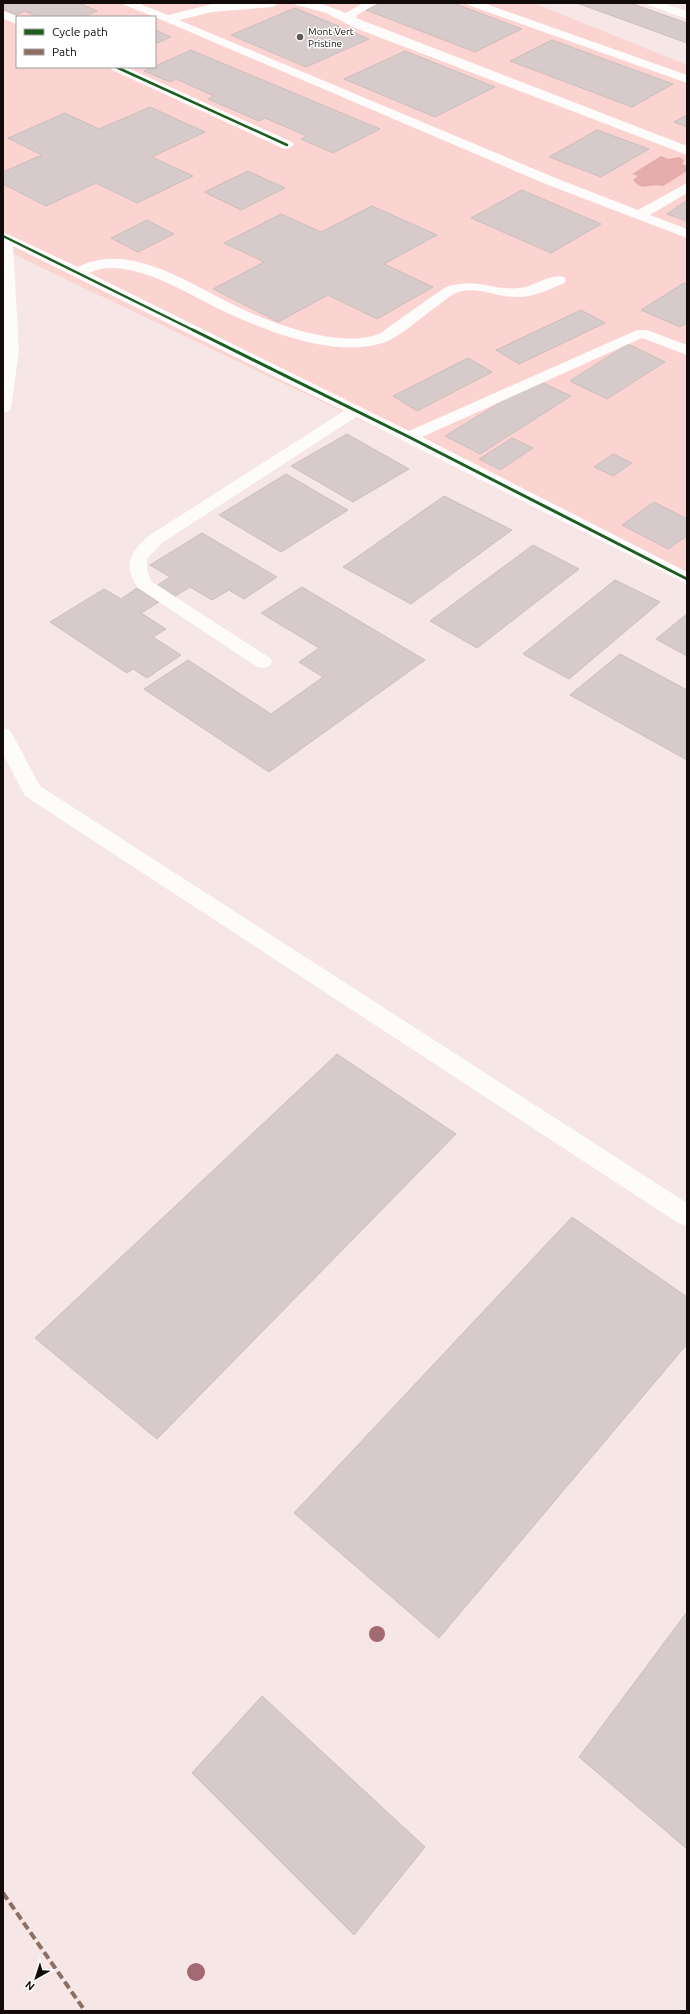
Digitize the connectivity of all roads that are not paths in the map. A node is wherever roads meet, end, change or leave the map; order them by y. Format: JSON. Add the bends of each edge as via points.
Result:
{"nodes":[{"id":1,"x":128,"y":3,"type":"edge"},
{"id":2,"x":273,"y":3,"type":"edge"},
{"id":3,"x":300,"y":3,"type":"edge"},
{"id":4,"x":372,"y":3,"type":"edge"},
{"id":5,"x":472,"y":3,"type":"edge"},
{"id":6,"x":652,"y":3,"type":"edge"},
{"id":7,"x":3,"y":15,"type":"edge"},
{"id":8,"x":687,"y":15,"type":"edge"},
{"id":9,"x":167,"y":19,"type":"junction"},
{"id":10,"x":16,"y":20,"type":"edge"},
{"id":11,"x":350,"y":20,"type":"junction"},
{"id":12,"x":118,"y":68,"type":"edge"},
{"id":13,"x":687,"y":79,"type":"edge"},
{"id":14,"x":287,"y":145,"type":"dead end"},
{"id":15,"x":687,"y":151,"type":"edge"},
{"id":16,"x":687,"y":187,"type":"edge"},
{"id":17,"x":638,"y":216,"type":"junction"},
{"id":18,"x":687,"y":234,"type":"edge"},
{"id":19,"x":4,"y":236,"type":"edge"},
{"id":20,"x":78,"y":273,"type":"junction"},
{"id":21,"x":559,"y":280,"type":"dead end"},
{"id":22,"x":687,"y":350,"type":"edge"},
{"id":23,"x":3,"y":408,"type":"edge"},
{"id":24,"x":356,"y":411,"type":"junction"},
{"id":25,"x":409,"y":437,"type":"junction"},
{"id":26,"x":687,"y":579,"type":"edge"},
{"id":27,"x":263,"y":662,"type":"dead end"},
{"id":28,"x":3,"y":735,"type":"edge"},
{"id":29,"x":687,"y":1216,"type":"edge"}],
"edges":[{"from":1,"to":9,"type":"street"},
{"from":2,"to":9,"type":"street","via":[[212,8]]},
{"from":3,"to":11,"type":"street","via":[[307,3]]},
{"from":4,"to":11,"type":"street","via":[[352,12]]},
{"from":5,"to":13,"type":"street"},
{"from":6,"to":8,"type":"street"},
{"from":7,"to":10,"type":"street"},
{"from":9,"to":17,"type":"street"},
{"from":11,"to":15,"type":"street"},
{"from":12,"to":14,"type":"street"},
{"from":16,"to":17,"type":"street"},
{"from":17,"to":18,"type":"street"},
{"from":19,"to":20,"type":"street"},
{"from":19,"to":23,"type":"street","via":[[11,351]]},
{"from":20,"to":21,"type":"street","via":[[98,264],[109,263],[141,268],[157,273],[253,320],[332,342],[355,343],[384,337],[451,290],[462,286],[480,286],[517,293]]},
{"from":20,"to":24,"type":"street"},
{"from":22,"to":25,"type":"street","via":[[642,333]]},
{"from":24,"to":25,"type":"street"},
{"from":24,"to":27,"type":"street","via":[[156,539],[143,549],[136,562],[144,584]]},
{"from":25,"to":26,"type":"street"},
{"from":28,"to":29,"type":"street","via":[[32,791]]}]}
